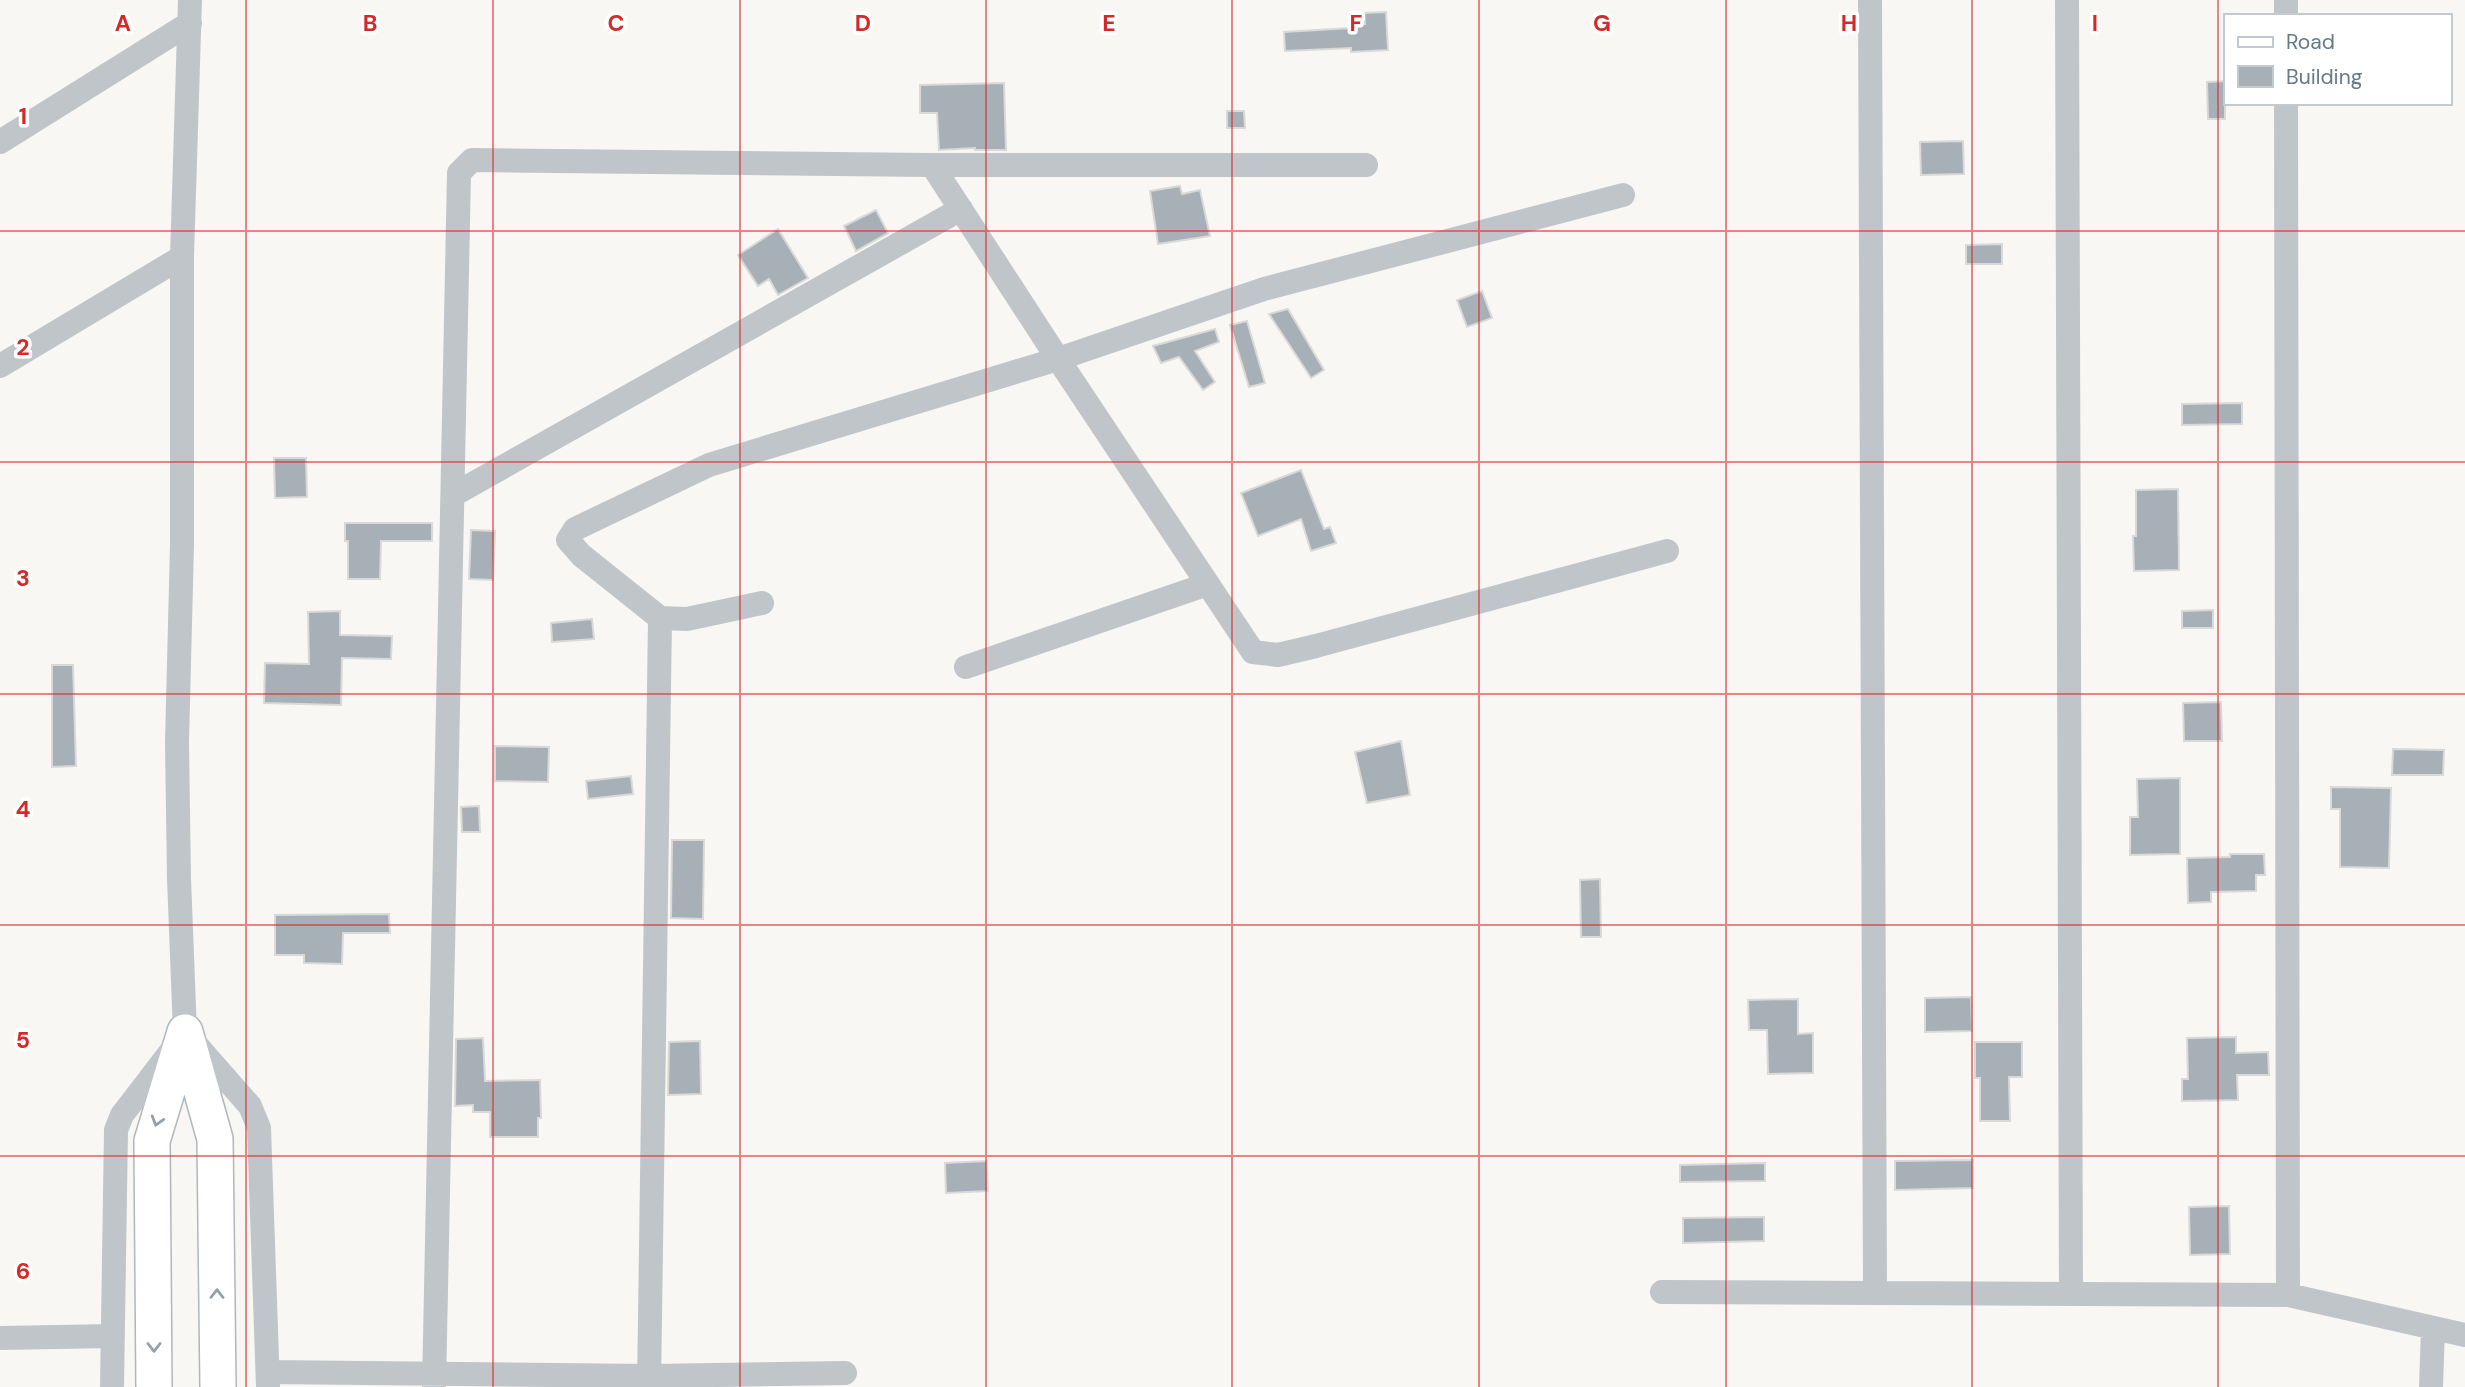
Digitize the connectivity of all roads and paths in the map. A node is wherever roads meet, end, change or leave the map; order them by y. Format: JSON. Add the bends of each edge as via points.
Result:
{"nodes":[{"id":1,"x":1870,"y":0,"type":"edge"},
{"id":2,"x":2067,"y":0,"type":"edge"},
{"id":3,"x":190,"y":11,"type":"edge"},
{"id":4,"x":2287,"y":105,"type":"edge"},
{"id":5,"x":0,"y":142,"type":"edge"},
{"id":6,"x":932,"y":165,"type":"junction"},
{"id":7,"x":1366,"y":165,"type":"dead end"},
{"id":8,"x":1623,"y":195,"type":"dead end"},
{"id":9,"x":961,"y":209,"type":"junction"},
{"id":10,"x":182,"y":257,"type":"junction"},
{"id":11,"x":1058,"y":359,"type":"junction"},
{"id":12,"x":0,"y":366,"type":"edge"},
{"id":13,"x":453,"y":495,"type":"junction"},
{"id":14,"x":1667,"y":551,"type":"dead end"},
{"id":15,"x":1208,"y":584,"type":"junction"},
{"id":16,"x":762,"y":603,"type":"dead end"},
{"id":17,"x":660,"y":618,"type":"junction"},
{"id":18,"x":966,"y":667,"type":"dead end"},
{"id":19,"x":185,"y":1032,"type":"junction"},
{"id":20,"x":1661,"y":1292,"type":"dead end"},
{"id":21,"x":1875,"y":1293,"type":"junction"},
{"id":22,"x":2071,"y":1293,"type":"junction"},
{"id":23,"x":2288,"y":1295,"type":"junction"},
{"id":24,"x":2433,"y":1328,"type":"junction"},
{"id":25,"x":2465,"y":1335,"type":"edge"},
{"id":26,"x":113,"y":1336,"type":"junction"},
{"id":27,"x":0,"y":1338,"type":"edge"},
{"id":28,"x":845,"y":1373,"type":"dead end"},
{"id":29,"x":268,"y":1380,"type":"edge"},
{"id":30,"x":434,"y":1381,"type":"edge"},
{"id":31,"x":649,"y":1382,"type":"edge"},
{"id":32,"x":112,"y":1387,"type":"edge"},
{"id":33,"x":154,"y":1387,"type":"edge"},
{"id":34,"x":218,"y":1387,"type":"edge"},
{"id":35,"x":2431,"y":1387,"type":"edge"}],
"edges":[{"from":1,"to":21,"type":"street"},
{"from":2,"to":22,"type":"street"},
{"from":3,"to":5,"type":"street"},
{"from":3,"to":10,"type":"street"},
{"from":4,"to":23,"type":"street"},
{"from":6,"to":7,"type":"street"},
{"from":6,"to":9,"type":"street"},
{"from":6,"to":13,"type":"street","via":[[472,160],[459,173]]},
{"from":8,"to":11,"type":"street","via":[[1264,289]]},
{"from":9,"to":11,"type":"street"},
{"from":9,"to":13,"type":"street"},
{"from":10,"to":12,"type":"street"},
{"from":10,"to":19,"type":"street","via":[[177,743]]},
{"from":11,"to":15,"type":"street"},
{"from":11,"to":17,"type":"street","via":[[709,465],[575,529],[568,540],[581,555]]},
{"from":13,"to":30,"type":"street"},
{"from":14,"to":15,"type":"street","via":[[1278,655],[1253,652]]},
{"from":15,"to":18,"type":"street"},
{"from":16,"to":17,"type":"street","via":[[687,619]]},
{"from":17,"to":31,"type":"street"},
{"from":19,"to":26,"type":"street","via":[[122,1115],[116,1130]]},
{"from":19,"to":29,"type":"street","via":[[250,1106],[260,1128]]},
{"from":19,"to":33,"type":"street","one_way":true,"via":[[152,1141]]},
{"from":34,"to":19,"type":"street","one_way":true,"via":[[215,1139]]},
{"from":20,"to":21,"type":"street"},
{"from":21,"to":22,"type":"street"},
{"from":22,"to":23,"type":"street"},
{"from":23,"to":24,"type":"street"},
{"from":24,"to":25,"type":"street"},
{"from":24,"to":35,"type":"street"},
{"from":26,"to":27,"type":"street"},
{"from":26,"to":32,"type":"street"},
{"from":28,"to":31,"type":"street"},
{"from":29,"to":30,"type":"street"},
{"from":30,"to":31,"type":"street"}]}
